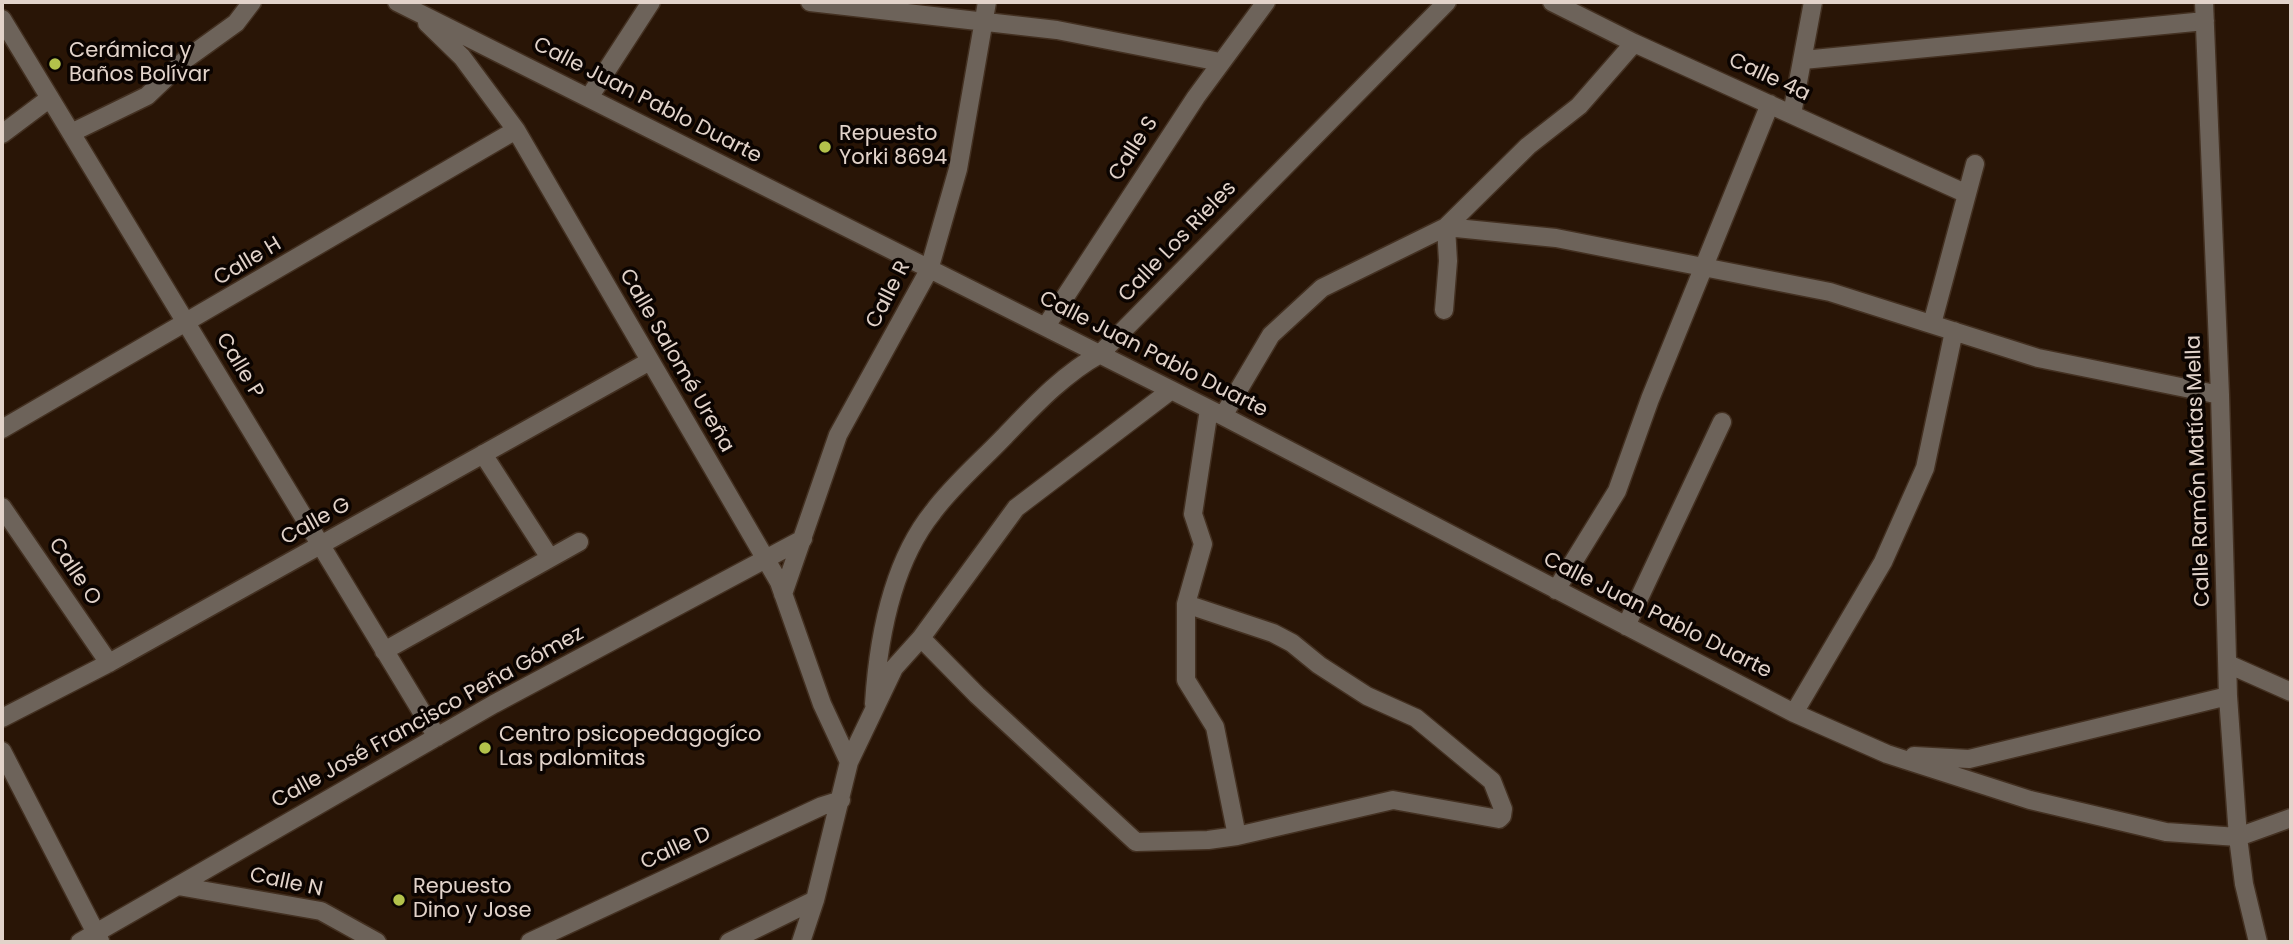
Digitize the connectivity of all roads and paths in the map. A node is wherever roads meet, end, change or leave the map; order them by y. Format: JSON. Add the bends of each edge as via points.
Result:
{"nodes":[{"id":1,"x":252,"y":2,"type":"edge"},
{"id":2,"x":397,"y":2,"type":"edge"},
{"id":3,"x":651,"y":2,"type":"edge"},
{"id":4,"x":810,"y":2,"type":"edge"},
{"id":5,"x":987,"y":2,"type":"edge"},
{"id":6,"x":1266,"y":2,"type":"edge"},
{"id":7,"x":1447,"y":2,"type":"edge"},
{"id":8,"x":1552,"y":2,"type":"edge"},
{"id":9,"x":1813,"y":2,"type":"edge"},
{"id":10,"x":2204,"y":2,"type":"edge"},
{"id":11,"x":415,"y":11,"type":"junction"},
{"id":12,"x":2205,"y":21,"type":"junction"},
{"id":13,"x":983,"y":23,"type":"junction"},
{"id":14,"x":3,"y":24,"type":"edge"},
{"id":15,"x":1634,"y":43,"type":"junction"},
{"id":16,"x":1803,"y":60,"type":"junction"},
{"id":17,"x":1220,"y":62,"type":"junction"},
{"id":18,"x":590,"y":96,"type":"junction"},
{"id":19,"x":50,"y":98,"type":"junction"},
{"id":20,"x":1770,"y":104,"type":"junction"},
{"id":21,"x":1792,"y":114,"type":"junction"},
{"id":22,"x":516,"y":130,"type":"junction"},
{"id":23,"x":71,"y":133,"type":"junction"},
{"id":24,"x":2,"y":134,"type":"edge"},
{"id":25,"x":1975,"y":164,"type":"dead end"},
{"id":26,"x":1967,"y":194,"type":"junction"},
{"id":27,"x":1446,"y":227,"type":"junction"},
{"id":28,"x":1706,"y":266,"type":"junction"},
{"id":29,"x":929,"y":270,"type":"junction"},
{"id":30,"x":1444,"y":310,"type":"dead end"},
{"id":31,"x":188,"y":324,"type":"junction"},
{"id":32,"x":1932,"y":324,"type":"junction"},
{"id":33,"x":1046,"y":326,"type":"junction"},
{"id":34,"x":1954,"y":331,"type":"junction"},
{"id":35,"x":1100,"y":354,"type":"junction"},
{"id":36,"x":650,"y":361,"type":"junction"},
{"id":37,"x":1170,"y":391,"type":"junction"},
{"id":38,"x":2220,"y":396,"type":"junction"},
{"id":39,"x":1216,"y":412,"type":"junction"},
{"id":40,"x":1722,"y":422,"type":"dead end"},
{"id":41,"x":2,"y":429,"type":"edge"},
{"id":42,"x":483,"y":454,"type":"junction"},
{"id":43,"x":2,"y":507,"type":"edge"},
{"id":44,"x":803,"y":539,"type":"junction"},
{"id":45,"x":579,"y":542,"type":"dead end"},
{"id":46,"x":320,"y":545,"type":"junction"},
{"id":47,"x":550,"y":558,"type":"junction"},
{"id":48,"x":765,"y":558,"type":"junction"},
{"id":49,"x":1556,"y":590,"type":"junction"},
{"id":50,"x":783,"y":594,"type":"junction"},
{"id":51,"x":1186,"y":604,"type":"junction"},
{"id":52,"x":1626,"y":626,"type":"junction"},
{"id":53,"x":921,"y":638,"type":"junction"},
{"id":54,"x":384,"y":651,"type":"junction"},
{"id":55,"x":109,"y":663,"type":"junction"},
{"id":56,"x":2228,"y":664,"type":"junction"},
{"id":57,"x":2291,"y":692,"type":"edge"},
{"id":58,"x":2228,"y":696,"type":"junction"},
{"id":59,"x":874,"y":704,"type":"junction"},
{"id":60,"x":1794,"y":713,"type":"junction"},
{"id":61,"x":2,"y":718,"type":"edge"},
{"id":62,"x":437,"y":737,"type":"junction"},
{"id":63,"x":2,"y":751,"type":"edge"},
{"id":64,"x":1887,"y":754,"type":"junction"},
{"id":65,"x":849,"y":762,"type":"junction"},
{"id":66,"x":841,"y":800,"type":"junction"},
{"id":67,"x":2291,"y":818,"type":"edge"},
{"id":68,"x":1237,"y":836,"type":"junction"},
{"id":69,"x":2238,"y":836,"type":"junction"},
{"id":70,"x":178,"y":886,"type":"junction"},
{"id":71,"x":815,"y":900,"type":"junction"},
{"id":72,"x":99,"y":938,"type":"edge"},
{"id":73,"x":2255,"y":941,"type":"edge"},
{"id":74,"x":80,"y":942,"type":"edge"},
{"id":75,"x":377,"y":942,"type":"edge"},
{"id":76,"x":530,"y":942,"type":"edge"},
{"id":77,"x":729,"y":942,"type":"edge"},
{"id":78,"x":802,"y":942,"type":"edge"}],
"edges":[{"from":1,"to":23,"type":"street","via":[[236,23],[186,59],[147,96]]},
{"from":2,"to":11,"type":"street","name":"Calle Juan Pablo Duarte"},
{"from":3,"to":18,"type":"street"},
{"from":4,"to":13,"type":"street"},
{"from":5,"to":13,"type":"street","name":"Calle R"},
{"from":6,"to":17,"type":"street","name":"Calle S"},
{"from":7,"to":35,"type":"street","name":"Calle Los Rieles"},
{"from":8,"to":15,"type":"street","name":"Calle 4a"},
{"from":9,"to":16,"type":"street"},
{"from":10,"to":12,"type":"street","name":"Calle Ramón Matías Mella"},
{"from":11,"to":18,"type":"street","name":"Calle Juan Pablo Duarte"},
{"from":11,"to":22,"type":"street","name":"Calle Salomé Ureña","via":[[462,57]]},
{"from":12,"to":16,"type":"street"},
{"from":12,"to":38,"type":"street","name":"Calle Ramón Matías Mella"},
{"from":13,"to":17,"type":"street","via":[[1057,30]]},
{"from":13,"to":29,"type":"street","name":"Calle R","via":[[958,169]]},
{"from":14,"to":19,"type":"street","name":"Calle P"},
{"from":15,"to":20,"type":"street","name":"Calle 4a"},
{"from":15,"to":27,"type":"street","via":[[1579,106],[1528,146]]},
{"from":16,"to":21,"type":"street"},
{"from":17,"to":33,"type":"street","name":"Calle S"},
{"from":18,"to":29,"type":"street","name":"Calle Juan Pablo Duarte"},
{"from":19,"to":23,"type":"street","name":"Calle P"},
{"from":19,"to":24,"type":"street"},
{"from":20,"to":21,"type":"street","name":"Calle 4a"},
{"from":20,"to":28,"type":"street"},
{"from":21,"to":26,"type":"street","name":"Calle 4a"},
{"from":22,"to":31,"type":"street","name":"Calle H"},
{"from":22,"to":36,"type":"street","name":"Calle Salomé Ureña"},
{"from":23,"to":31,"type":"street","name":"Calle P"},
{"from":25,"to":26,"type":"street"},
{"from":26,"to":32,"type":"street"},
{"from":27,"to":28,"type":"street","via":[[1556,238]]},
{"from":27,"to":30,"type":"street"},
{"from":27,"to":39,"type":"street","via":[[1322,288],[1271,335]]},
{"from":28,"to":32,"type":"street","via":[[1830,292]]},
{"from":28,"to":49,"type":"street","via":[[1617,491]]},
{"from":29,"to":33,"type":"street","name":"Calle Juan Pablo Duarte"},
{"from":29,"to":44,"type":"street","name":"Calle R","via":[[838,435]]},
{"from":31,"to":41,"type":"street","name":"Calle H"},
{"from":31,"to":46,"type":"street","name":"Calle P"},
{"from":32,"to":34,"type":"street"},
{"from":33,"to":35,"type":"street","name":"Calle Juan Pablo Duarte"},
{"from":34,"to":38,"type":"street","via":[[2038,358]]},
{"from":34,"to":60,"type":"street","via":[[1926,468],[1883,562]]},
{"from":35,"to":37,"type":"street","name":"Calle Juan Pablo Duarte"},
{"from":35,"to":59,"type":"street","name":"Calle Los Rieles","via":[[1034,406],[932,512],[913,544],[888,610],[878,649]]},
{"from":36,"to":42,"type":"street","name":"Calle G"},
{"from":36,"to":48,"type":"street","name":"Calle Salomé Ureña"},
{"from":37,"to":39,"type":"street","name":"Calle Juan Pablo Duarte"},
{"from":37,"to":53,"type":"street","via":[[1016,508]]},
{"from":38,"to":56,"type":"street","name":"Calle Ramón Matías Mella"},
{"from":39,"to":49,"type":"street","name":"Calle Juan Pablo Duarte"},
{"from":39,"to":51,"type":"street","via":[[1193,514],[1203,544]]},
{"from":40,"to":52,"type":"street"},
{"from":42,"to":46,"type":"street","name":"Calle G"},
{"from":42,"to":47,"type":"street"},
{"from":43,"to":55,"type":"street","name":"Calle O"},
{"from":44,"to":48,"type":"street","name":"Calle José Francisco Peña Gómez"},
{"from":44,"to":50,"type":"street","name":"Calle R"},
{"from":45,"to":47,"type":"street"},
{"from":46,"to":54,"type":"street","name":"Calle P"},
{"from":46,"to":55,"type":"street","name":"Calle G"},
{"from":47,"to":54,"type":"street"},
{"from":48,"to":50,"type":"street","name":"Calle Salomé Ureña"},
{"from":48,"to":62,"type":"street","name":"Calle José Francisco Peña Gómez"},
{"from":49,"to":52,"type":"street","name":"Calle Juan Pablo Duarte"},
{"from":50,"to":65,"type":"street","name":"Calle Salomé Ureña","via":[[822,704]]},
{"from":51,"to":68,"type":"street","via":[[1186,680],[1215,727]]},
{"from":51,"to":68,"type":"street","via":[[1273,633],[1367,696],[1416,718],[1492,781],[1503,809],[1499,819],[1393,800]]},
{"from":52,"to":60,"type":"street","name":"Calle Juan Pablo Duarte"},
{"from":53,"to":59,"type":"street","via":[[894,668]]},
{"from":53,"to":68,"type":"street","via":[[1130,840]]},
{"from":54,"to":62,"type":"street","name":"Calle P"},
{"from":55,"to":61,"type":"street","name":"Calle G"},
{"from":56,"to":57,"type":"street"},
{"from":56,"to":58,"type":"street","name":"Calle Ramón Matías Mella"},
{"from":58,"to":64,"type":"street","name":"Calle Juan Pablo Duarte","via":[[1969,759]]},
{"from":58,"to":69,"type":"street","name":"Calle Ramón Matías Mella"},
{"from":59,"to":65,"type":"street"},
{"from":60,"to":64,"type":"street","name":"Calle Juan Pablo Duarte"},
{"from":62,"to":70,"type":"street","name":"Calle José Francisco Peña Gómez"},
{"from":63,"to":72,"type":"street"},
{"from":64,"to":69,"type":"street","name":"Calle Juan Pablo Duarte","via":[[2030,800],[2152,829]]},
{"from":65,"to":66,"type":"street"},
{"from":66,"to":71,"type":"street"},
{"from":66,"to":76,"type":"street","name":"Calle D"},
{"from":67,"to":69,"type":"street","name":"Calle Juan Pablo Duarte"},
{"from":69,"to":73,"type":"street","name":"Calle Ramón Matías Mella"},
{"from":70,"to":72,"type":"street","name":"Calle José Francisco Peña Gómez"},
{"from":70,"to":75,"type":"street","name":"Calle N","via":[[321,911]]},
{"from":71,"to":77,"type":"street"},
{"from":71,"to":78,"type":"street"},
{"from":72,"to":74,"type":"street","name":"Calle José Francisco Peña Gómez"}]}
